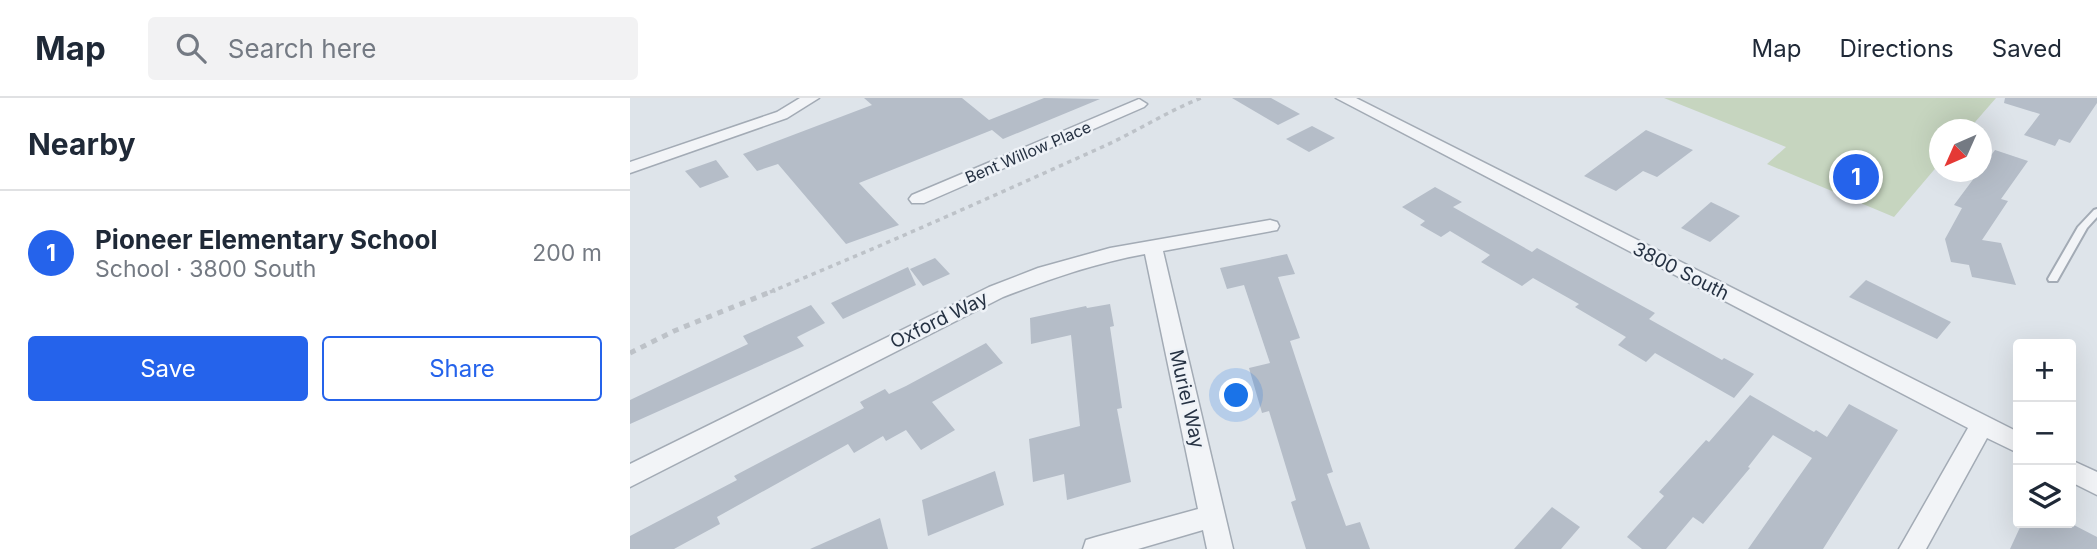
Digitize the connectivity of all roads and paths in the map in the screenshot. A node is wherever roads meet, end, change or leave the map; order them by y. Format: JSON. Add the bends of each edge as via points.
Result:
{"nodes":[{"id":1,"x":811,"y":98,"type":"edge"},
{"id":2,"x":1201,"y":98,"type":"edge"},
{"id":3,"x":1344,"y":98,"type":"edge"},
{"id":4,"x":1134,"y":101,"type":"edge"},
{"id":5,"x":630,"y":168,"type":"edge"},
{"id":6,"x":918,"y":199,"type":"dead end"},
{"id":7,"x":2097,"y":212,"type":"edge"},
{"id":8,"x":1270,"y":226,"type":"dead end"},
{"id":9,"x":1153,"y":249,"type":"junction"},
{"id":10,"x":2053,"y":279,"type":"dead end"},
{"id":11,"x":630,"y":353,"type":"edge"},
{"id":12,"x":1982,"y":425,"type":"junction"},
{"id":13,"x":2013,"y":440,"type":"edge"},
{"id":14,"x":2076,"y":473,"type":"edge"},
{"id":15,"x":630,"y":476,"type":"edge"},
{"id":16,"x":2097,"y":484,"type":"edge"},
{"id":17,"x":1213,"y":516,"type":"junction"},
{"id":18,"x":1096,"y":549,"type":"edge"},
{"id":19,"x":1220,"y":549,"type":"edge"},
{"id":20,"x":1912,"y":549,"type":"edge"}],
"edges":[{"from":1,"to":5,"type":"street","via":[[782,115]]},
{"from":2,"to":11,"type":"path","via":[[890,243]]},
{"from":3,"to":12,"type":"street","name":"3800 South"},
{"from":4,"to":6,"type":"street","name":"Bent Willow Place"},
{"from":7,"to":10,"type":"lane","via":[[2082,227]]},
{"from":8,"to":9,"type":"street","name":"Oxford Way"},
{"from":9,"to":15,"type":"street","name":"Oxford Way","via":[[1090,260],[996,292]]},
{"from":9,"to":17,"type":"street","name":"Muriel Way"},
{"from":12,"to":13,"type":"street","name":"3800 South"},
{"from":12,"to":20,"type":"street"},
{"from":14,"to":16,"type":"street"},
{"from":17,"to":18,"type":"street"},
{"from":17,"to":19,"type":"street","name":"Muriel Way"}]}
